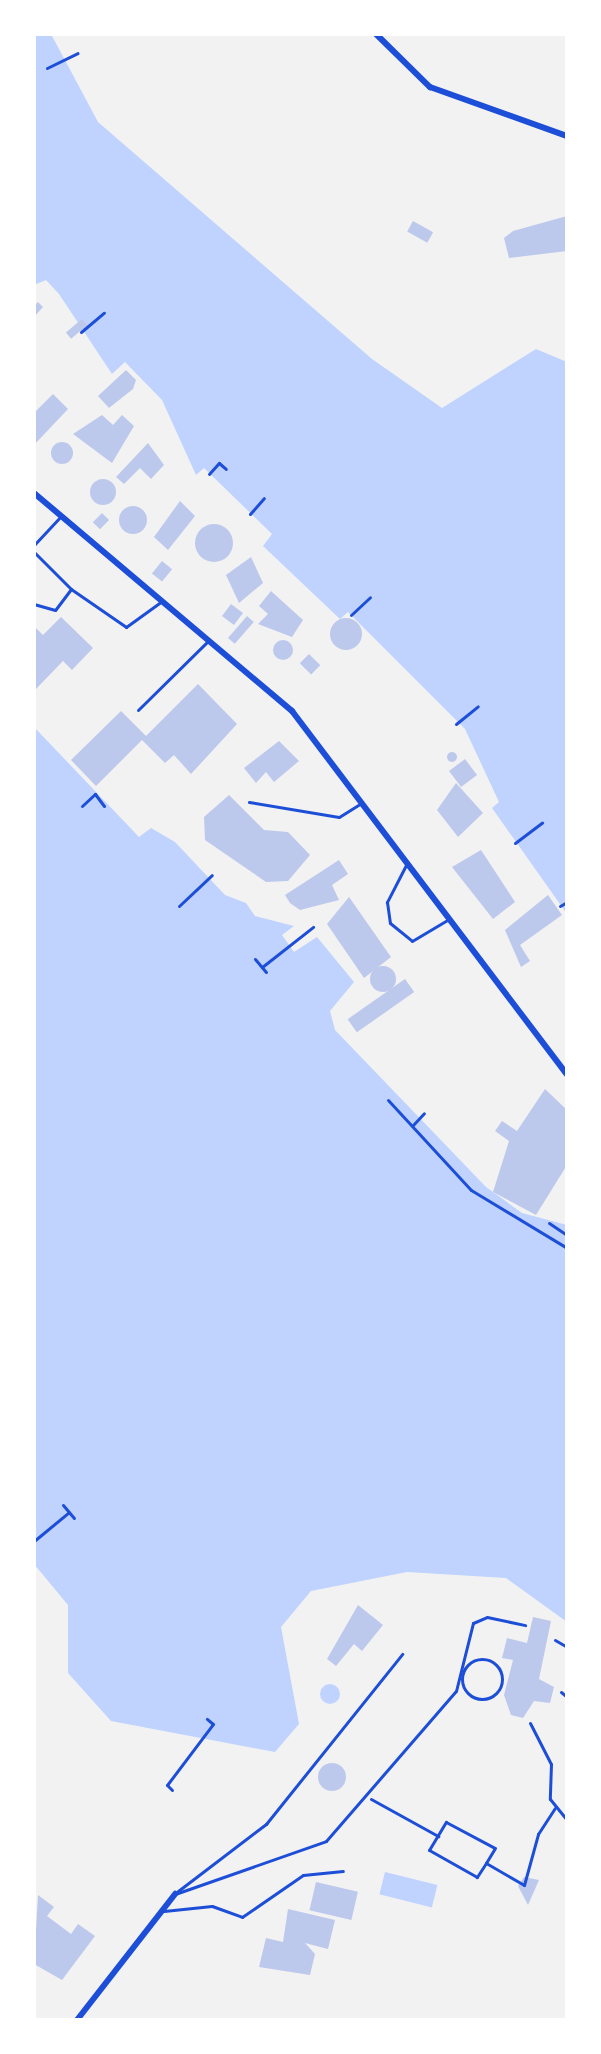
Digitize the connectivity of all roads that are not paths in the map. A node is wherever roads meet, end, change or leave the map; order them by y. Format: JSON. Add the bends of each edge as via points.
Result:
{"nodes":[{"id":1,"x":376,"y":34,"type":"edge"},
{"id":2,"x":567,"y":136,"type":"edge"},
{"id":3,"x":34,"y":493,"type":"edge"},
{"id":4,"x":61,"y":516,"type":"junction"},
{"id":5,"x":34,"y":545,"type":"edge"},
{"id":6,"x":34,"y":552,"type":"edge"},
{"id":7,"x":71,"y":589,"type":"junction"},
{"id":8,"x":163,"y":600,"type":"junction"},
{"id":9,"x":34,"y":604,"type":"edge"},
{"id":10,"x":210,"y":640,"type":"junction"},
{"id":11,"x":138,"y":710,"type":"dead end"},
{"id":12,"x":249,"y":802,"type":"dead end"},
{"id":13,"x":363,"y":802,"type":"junction"},
{"id":14,"x":409,"y":863,"type":"junction"},
{"id":15,"x":450,"y":919,"type":"junction"},
{"id":16,"x":567,"y":1074,"type":"edge"},
{"id":17,"x":525,"y":1625,"type":"dead end"},
{"id":18,"x":402,"y":1654,"type":"dead end"},
{"id":19,"x":462,"y":1671,"type":"junction"},
{"id":20,"x":343,"y":1871,"type":"dead end"},
{"id":21,"x":175,"y":1894,"type":"junction"},
{"id":22,"x":161,"y":1912,"type":"junction"},
{"id":23,"x":77,"y":2020,"type":"edge"}],
"edges":[{"from":1,"to":2,"type":"street","via":[[430,87]]},
{"from":3,"to":4,"type":"street"},
{"from":4,"to":5,"type":"lane"},
{"from":4,"to":8,"type":"street"},
{"from":6,"to":7,"type":"lane"},
{"from":7,"to":8,"type":"lane","via":[[126,627]]},
{"from":7,"to":9,"type":"lane","via":[[55,610]]},
{"from":8,"to":10,"type":"street"},
{"from":10,"to":11,"type":"lane"},
{"from":10,"to":13,"type":"street","via":[[292,711]]},
{"from":12,"to":13,"type":"lane","via":[[339,817]]},
{"from":13,"to":14,"type":"street"},
{"from":14,"to":15,"type":"street"},
{"from":14,"to":15,"type":"lane","via":[[396,874],[387,902],[390,923],[412,941]]},
{"from":15,"to":16,"type":"street"},
{"from":17,"to":19,"type":"lane","via":[[487,1617],[473,1623]]},
{"from":18,"to":21,"type":"lane","via":[[266,1824]]},
{"from":19,"to":19,"type":"lane","via":[[485,1659],[500,1671],[501,1685],[493,1695],[475,1698],[462,1684]]},
{"from":19,"to":21,"type":"lane","via":[[456,1691],[404,1742],[366,1795],[311,1850]]},
{"from":20,"to":22,"type":"lane","via":[[292,1880],[242,1917],[212,1906]]},
{"from":21,"to":22,"type":"street"},
{"from":22,"to":23,"type":"street"}]}
